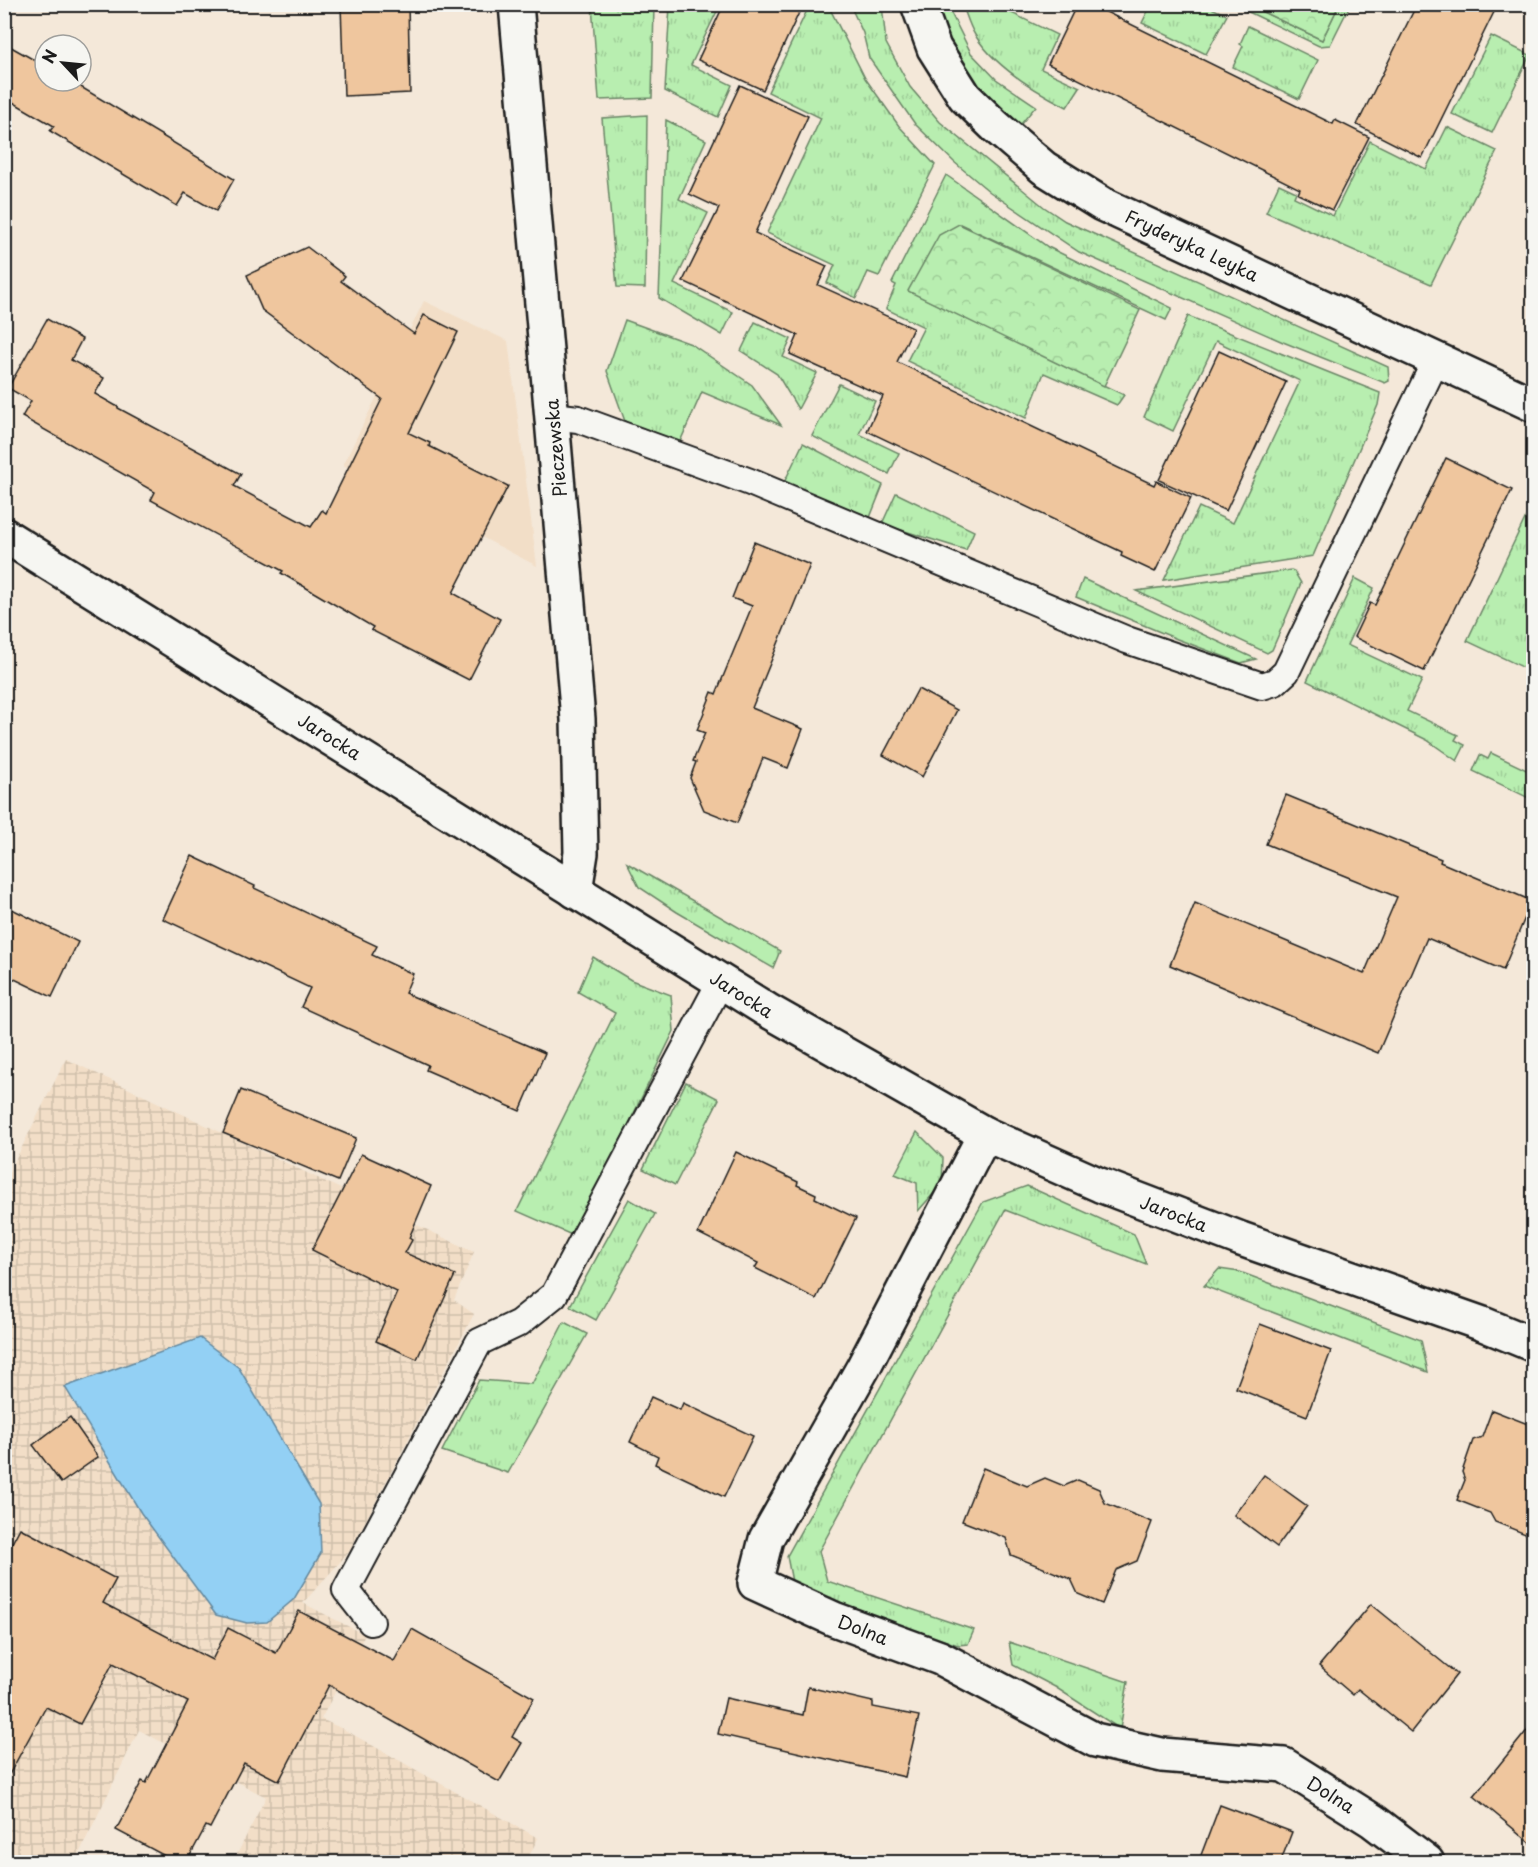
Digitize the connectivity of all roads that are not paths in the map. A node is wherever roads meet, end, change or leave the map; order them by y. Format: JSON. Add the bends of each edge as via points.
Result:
{"nodes":[{"id":1,"x":516,"y":4,"type":"edge"},
{"id":2,"x":918,"y":4,"type":"edge"},
{"id":3,"x":1436,"y":360,"type":"junction"},
{"id":4,"x":1533,"y":405,"type":"edge"},
{"id":5,"x":553,"y":416,"type":"junction"},
{"id":6,"x":4,"y":535,"type":"edge"},
{"id":7,"x":575,"y":891,"type":"junction"},
{"id":8,"x":721,"y":981,"type":"junction"},
{"id":9,"x":985,"y":1134,"type":"junction"},
{"id":10,"x":1533,"y":1345,"type":"edge"},
{"id":11,"x":371,"y":1622,"type":"dead end"},
{"id":12,"x":1427,"y":1863,"type":"edge"}],
"edges":[{"from":1,"to":5,"type":"street","name":"Pieczewska"},
{"from":2,"to":3,"type":"street","name":"Fryderyka Leyka","via":[[934,48],[965,97],[1044,168],[1102,204]]},
{"from":3,"to":4,"type":"street","name":"Fryderyka Leyka"},
{"from":3,"to":5,"type":"lane","via":[[1286,672],[1262,687],[1126,640],[750,482],[578,419]]},
{"from":5,"to":7,"type":"street","name":"Pieczewska","via":[[578,719],[581,853]]},
{"from":6,"to":7,"type":"street","name":"Jarocka"},
{"from":7,"to":8,"type":"street","name":"Jarocka"},
{"from":8,"to":9,"type":"street","name":"Jarocka"},
{"from":8,"to":11,"type":"lane","via":[[554,1295],[519,1323],[479,1342],[346,1590]]},
{"from":9,"to":10,"type":"street","name":"Jarocka","via":[[1100,1185]]},
{"from":9,"to":12,"type":"street","name":"Dolna","via":[[863,1368],[766,1539],[755,1583],[834,1619],[940,1658],[1095,1740],[1162,1755],[1284,1765],[1374,1821]]}]}
